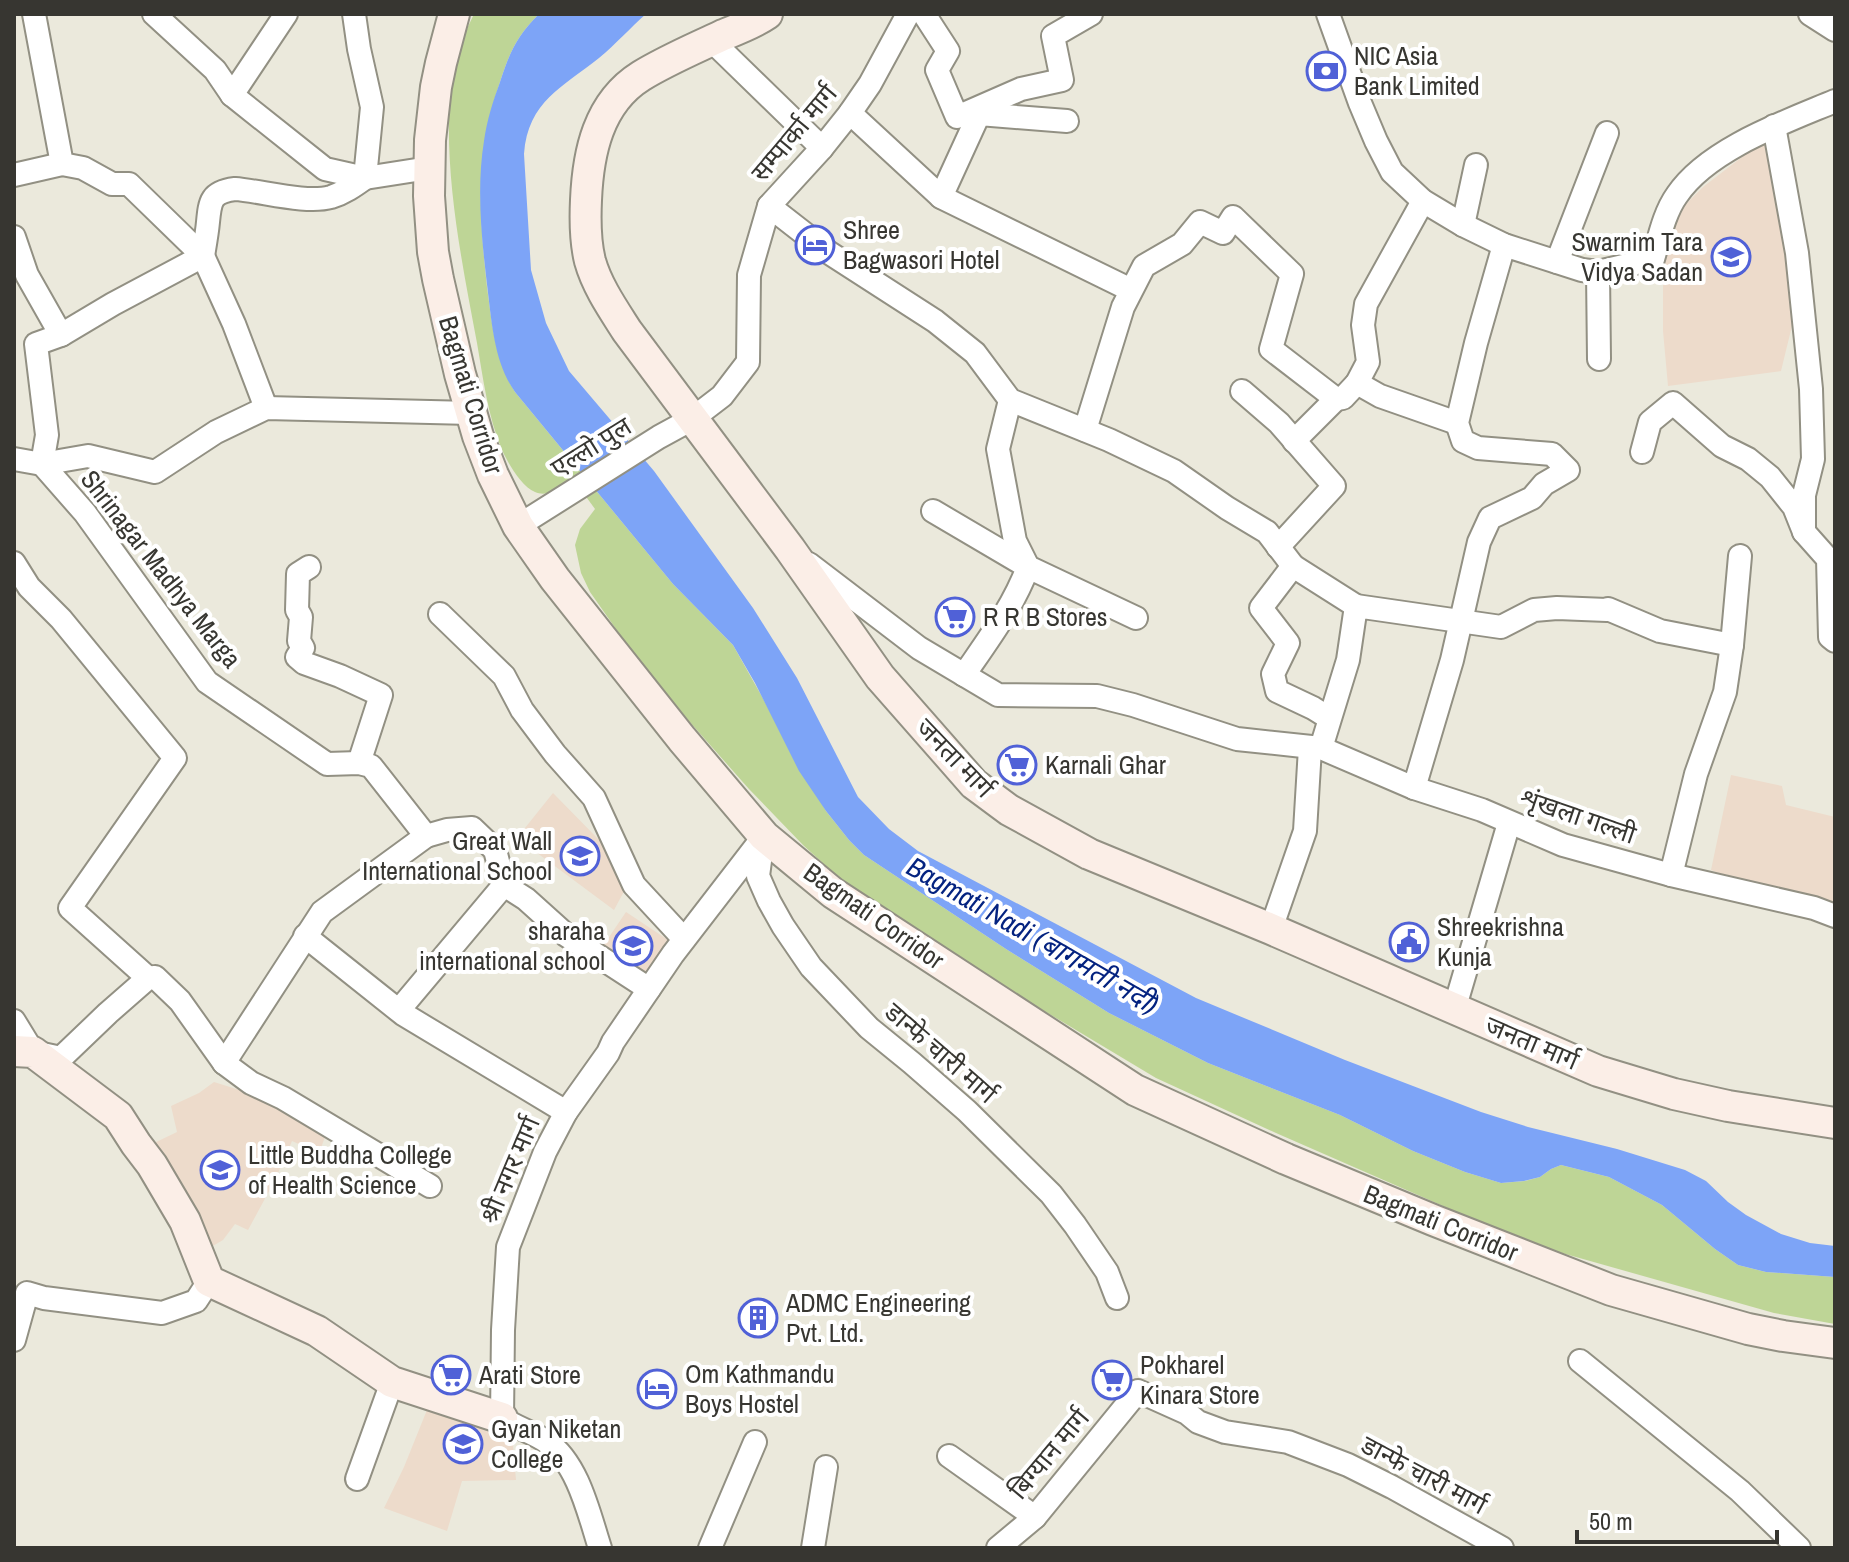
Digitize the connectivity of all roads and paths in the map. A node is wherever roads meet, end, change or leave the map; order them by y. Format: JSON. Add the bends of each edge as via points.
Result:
{"nodes":[{"id":1,"x":34,"y":14,"type":"edge"},
{"id":2,"x":154,"y":14,"type":"edge"},
{"id":3,"x":286,"y":14,"type":"edge"},
{"id":4,"x":354,"y":14,"type":"edge"},
{"id":5,"x":454,"y":14,"type":"edge"},
{"id":6,"x":767,"y":14,"type":"edge"},
{"id":7,"x":908,"y":14,"type":"edge"},
{"id":8,"x":924,"y":14,"type":"edge"},
{"id":9,"x":1091,"y":14,"type":"edge"},
{"id":10,"x":1328,"y":14,"type":"edge"},
{"id":11,"x":1810,"y":14,"type":"edge"},
{"id":12,"x":1835,"y":30,"type":"edge"},
{"id":13,"x":712,"y":41,"type":"junction"},
{"id":14,"x":232,"y":95,"type":"junction"},
{"id":15,"x":1835,"y":101,"type":"edge"},
{"id":16,"x":850,"y":113,"type":"junction"},
{"id":17,"x":1067,"y":121,"type":"dead end"},
{"id":18,"x":1774,"y":126,"type":"junction"},
{"id":19,"x":1607,"y":133,"type":"dead end"},
{"id":20,"x":822,"y":148,"type":"junction"},
{"id":21,"x":62,"y":164,"type":"junction"},
{"id":22,"x":1476,"y":165,"type":"dead end"},
{"id":23,"x":429,"y":168,"type":"junction"},
{"id":24,"x":14,"y":175,"type":"edge"},
{"id":25,"x":365,"y":178,"type":"junction"},
{"id":26,"x":941,"y":197,"type":"junction"},
{"id":27,"x":1423,"y":201,"type":"junction"},
{"id":28,"x":769,"y":206,"type":"junction"},
{"id":29,"x":1463,"y":225,"type":"junction"},
{"id":30,"x":14,"y":237,"type":"edge"},
{"id":31,"x":1504,"y":245,"type":"junction"},
{"id":32,"x":203,"y":256,"type":"junction"},
{"id":33,"x":1557,"y":262,"type":"junction"},
{"id":34,"x":1598,"y":272,"type":"junction"},
{"id":35,"x":1131,"y":290,"type":"junction"},
{"id":36,"x":61,"y":335,"type":"junction"},
{"id":37,"x":1599,"y":359,"type":"dead end"},
{"id":38,"x":1357,"y":383,"type":"junction"},
{"id":39,"x":1242,"y":391,"type":"dead end"},
{"id":40,"x":1336,"y":399,"type":"junction"},
{"id":41,"x":1010,"y":400,"type":"junction"},
{"id":42,"x":266,"y":408,"type":"junction"},
{"id":43,"x":471,"y":413,"type":"junction"},
{"id":44,"x":692,"y":419,"type":"junction"},
{"id":45,"x":1457,"y":423,"type":"junction"},
{"id":46,"x":1085,"y":430,"type":"junction"},
{"id":47,"x":659,"y":437,"type":"joint"},
{"id":48,"x":1294,"y":441,"type":"junction"},
{"id":49,"x":1642,"y":452,"type":"dead end"},
{"id":50,"x":14,"y":459,"type":"edge"},
{"id":51,"x":42,"y":464,"type":"junction"},
{"id":52,"x":933,"y":511,"type":"dead end"},
{"id":53,"x":518,"y":526,"type":"junction"},
{"id":54,"x":1804,"y":532,"type":"junction"},
{"id":55,"x":1278,"y":547,"type":"junction"},
{"id":56,"x":790,"y":549,"type":"junction"},
{"id":57,"x":1740,"y":556,"type":"dead end"},
{"id":58,"x":14,"y":563,"type":"edge"},
{"id":59,"x":1293,"y":566,"type":"junction"},
{"id":60,"x":309,"y":567,"type":"dead end"},
{"id":61,"x":1028,"y":567,"type":"junction"},
{"id":62,"x":1356,"y":606,"type":"junction"},
{"id":63,"x":440,"y":614,"type":"dead end"},
{"id":64,"x":1136,"y":618,"type":"dead end"},
{"id":65,"x":1459,"y":622,"type":"junction"},
{"id":66,"x":1833,"y":638,"type":"edge"},
{"id":67,"x":1732,"y":645,"type":"junction"},
{"id":68,"x":964,"y":675,"type":"junction"},
{"id":69,"x":1329,"y":718,"type":"junction"},
{"id":70,"x":1316,"y":748,"type":"junction"},
{"id":71,"x":359,"y":763,"type":"junction"},
{"id":72,"x":1414,"y":788,"type":"junction"},
{"id":73,"x":1509,"y":823,"type":"junction"},
{"id":74,"x":426,"y":836,"type":"junction"},
{"id":75,"x":764,"y":836,"type":"junction"},
{"id":76,"x":1671,"y":875,"type":"junction"},
{"id":77,"x":504,"y":885,"type":"junction"},
{"id":78,"x":1835,"y":916,"type":"edge"},
{"id":79,"x":1271,"y":929,"type":"junction"},
{"id":80,"x":305,"y":936,"type":"junction"},
{"id":81,"x":684,"y":939,"type":"junction"},
{"id":82,"x":148,"y":978,"type":"junction"},
{"id":83,"x":649,"y":989,"type":"junction"},
{"id":84,"x":399,"y":1010,"type":"junction"},
{"id":85,"x":1454,"y":1010,"type":"junction"},
{"id":86,"x":14,"y":1021,"type":"edge"},
{"id":87,"x":23,"y":1052,"type":"edge"},
{"id":88,"x":224,"y":1063,"type":"junction"},
{"id":89,"x":566,"y":1112,"type":"junction"},
{"id":90,"x":1835,"y":1123,"type":"edge"},
{"id":91,"x":430,"y":1186,"type":"dead end"},
{"id":92,"x":209,"y":1281,"type":"junction"},
{"id":93,"x":1117,"y":1298,"type":"dead end"},
{"id":94,"x":14,"y":1340,"type":"edge"},
{"id":95,"x":1835,"y":1343,"type":"edge"},
{"id":96,"x":1580,"y":1361,"type":"dead end"},
{"id":97,"x":392,"y":1382,"type":"junction"},
{"id":98,"x":1138,"y":1391,"type":"joint"},
{"id":99,"x":502,"y":1418,"type":"junction"},
{"id":100,"x":755,"y":1442,"type":"dead end"},
{"id":101,"x":949,"y":1456,"type":"dead end"},
{"id":102,"x":826,"y":1467,"type":"dead end"},
{"id":103,"x":357,"y":1479,"type":"dead end"},
{"id":104,"x":1035,"y":1517,"type":"junction"},
{"id":105,"x":600,"y":1548,"type":"edge"},
{"id":106,"x":710,"y":1548,"type":"edge"},
{"id":107,"x":813,"y":1548,"type":"edge"},
{"id":108,"x":998,"y":1548,"type":"edge"},
{"id":109,"x":1502,"y":1548,"type":"edge"},
{"id":110,"x":1799,"y":1548,"type":"edge"}],
"edges":[{"from":1,"to":21,"type":"street"},
{"from":2,"to":14,"type":"street","via":[[215,70]]},
{"from":3,"to":14,"type":"street"},
{"from":4,"to":25,"type":"street","via":[[372,107]]},
{"from":5,"to":23,"type":"main road","name":"Bagmati Corridor","via":[[436,87]]},
{"from":6,"to":13,"type":"main road","name":"जनता मार्ग"},
{"from":7,"to":16,"type":"street","name":"सम्पार्का मार्ग"},
{"from":8,"to":9,"type":"street","via":[[948,51],[937,70],[957,117],[1021,89],[1062,80],[1053,36]]},
{"from":10,"to":27,"type":"street","via":[[1376,141],[1392,172]]},
{"from":11,"to":12,"type":"street"},
{"from":13,"to":20,"type":"street"},
{"from":13,"to":44,"type":"main road","name":"जनता मार्ग","via":[[639,77],[617,98],[594,139],[586,191],[586,235],[601,288]]},
{"from":14,"to":25,"type":"street","via":[[325,169]]},
{"from":15,"to":18,"type":"street"},
{"from":16,"to":20,"type":"street","name":"सम्पार्का मार्ग"},
{"from":16,"to":26,"type":"street"},
{"from":17,"to":26,"type":"street","via":[[979,114]]},
{"from":18,"to":34,"type":"street","via":[[1711,160],[1675,196],[1653,259]]},
{"from":18,"to":54,"type":"street","via":[[1797,253],[1811,389],[1813,459],[1804,495]]},
{"from":19,"to":33,"type":"street"},
{"from":20,"to":28,"type":"street","name":"सम्पार्का मार्ग"},
{"from":21,"to":24,"type":"street"},
{"from":21,"to":32,"type":"street","via":[[83,168],[112,184],[129,184]]},
{"from":22,"to":29,"type":"street"},
{"from":23,"to":25,"type":"street"},
{"from":23,"to":43,"type":"main road","name":"Bagmati Corridor","via":[[435,266]]},
{"from":25,"to":32,"type":"street","via":[[347,191],[317,199],[225,190],[211,202]]},
{"from":26,"to":35,"type":"street"},
{"from":27,"to":29,"type":"street"},
{"from":27,"to":38,"type":"street","via":[[1366,304],[1368,362]]},
{"from":28,"to":41,"type":"street","via":[[975,353]]},
{"from":28,"to":44,"type":"street","name":"सम्पार्का मार्ग","via":[[749,275],[748,362],[722,396]]},
{"from":29,"to":31,"type":"street"},
{"from":30,"to":36,"type":"street","via":[[27,275]]},
{"from":31,"to":33,"type":"street"},
{"from":31,"to":45,"type":"street"},
{"from":32,"to":36,"type":"street"},
{"from":32,"to":42,"type":"street"},
{"from":33,"to":34,"type":"street"},
{"from":34,"to":37,"type":"street"},
{"from":35,"to":40,"type":"street","via":[[1144,266],[1182,244],[1200,222],[1223,233],[1233,217],[1292,274],[1271,349]]},
{"from":35,"to":46,"type":"street"},
{"from":36,"to":51,"type":"street","via":[[36,344],[47,435]]},
{"from":38,"to":40,"type":"street"},
{"from":38,"to":45,"type":"street"},
{"from":39,"to":48,"type":"street"},
{"from":40,"to":48,"type":"street"},
{"from":41,"to":46,"type":"street"},
{"from":41,"to":61,"type":"street","via":[[998,449],[1015,541]]},
{"from":42,"to":43,"type":"street"},
{"from":42,"to":51,"type":"street","via":[[216,432],[155,472],[88,456]]},
{"from":43,"to":53,"type":"main road","name":"Bagmati Corridor"},
{"from":44,"to":47,"type":"street","name":"सम्पार्का मार्ग"},
{"from":44,"to":56,"type":"main road","name":"जनता मार्ग"},
{"from":45,"to":65,"type":"street","via":[[1463,441],[1478,448],[1552,454],[1568,470],[1532,498],[1490,518]]},
{"from":46,"to":55,"type":"street","via":[[1174,471],[1267,532]]},
{"from":47,"to":53,"type":"street","name":"एल्लो पुल"},
{"from":48,"to":55,"type":"street","via":[[1334,486]]},
{"from":49,"to":54,"type":"street","via":[[1650,422],[1673,403],[1722,446],[1770,477],[1794,507]]},
{"from":50,"to":51,"type":"street"},
{"from":51,"to":71,"type":"street","name":"Shrinagar Madhya Marga","via":[[85,513],[207,682],[327,764]]},
{"from":52,"to":61,"type":"street"},
{"from":53,"to":75,"type":"main road","name":"Bagmati Corridor","via":[[602,641]]},
{"from":54,"to":66,"type":"street","via":[[1828,559]]},
{"from":55,"to":59,"type":"street"},
{"from":56,"to":68,"type":"street","name":"शृंखला गल्ली","via":[[919,648]]},
{"from":56,"to":79,"type":"main road","name":"जनता मार्ग","via":[[880,677],[974,784],[1009,810],[1089,854]]},
{"from":57,"to":67,"type":"street"},
{"from":58,"to":82,"type":"street","via":[[175,758],[70,908]]},
{"from":59,"to":62,"type":"street"},
{"from":59,"to":69,"type":"street","via":[[1261,608],[1288,643],[1273,674],[1277,691]]},
{"from":60,"to":71,"type":"street","via":[[298,574],[303,648],[297,657],[381,695]]},
{"from":61,"to":64,"type":"street"},
{"from":61,"to":68,"type":"street","via":[[1006,613]]},
{"from":62,"to":65,"type":"street"},
{"from":62,"to":69,"type":"street","via":[[1348,660]]},
{"from":63,"to":81,"type":"street","via":[[504,676],[522,710],[594,798],[634,885]]},
{"from":65,"to":67,"type":"street","via":[[1501,627],[1534,610],[1607,610],[1660,631]]},
{"from":65,"to":72,"type":"street"},
{"from":67,"to":76,"type":"street","via":[[1725,692],[1696,774]]},
{"from":68,"to":70,"type":"street","name":"शृंखला गल्ली","via":[[998,695],[1097,696],[1237,739]]},
{"from":69,"to":70,"type":"street"},
{"from":70,"to":72,"type":"street","name":"शृंखला गल्ली"},
{"from":70,"to":79,"type":"street","via":[[1305,831]]},
{"from":71,"to":74,"type":"street","via":[[371,766]]},
{"from":72,"to":73,"type":"street","name":"शृंखला गल्ली"},
{"from":73,"to":76,"type":"street","name":"शृंखला गल्ली","via":[[1563,845]]},
{"from":73,"to":85,"type":"street"},
{"from":74,"to":77,"type":"street","via":[[472,828],[495,850]]},
{"from":74,"to":80,"type":"street","via":[[322,912]]},
{"from":75,"to":81,"type":"street","name":"श्री नगर मार्ग"},
{"from":75,"to":93,"type":"street","name":"डान्फे चारी मार्ग","via":[[758,876],[811,967],[869,1028],[967,1111],[1051,1194],[1107,1272]]},
{"from":75,"to":95,"type":"main road","name":"Bagmati Corridor","via":[[833,893],[1135,1090],[1301,1166],[1611,1290],[1748,1329]]},
{"from":76,"to":78,"type":"street","name":"शृंखला गल्ली"},
{"from":77,"to":83,"type":"street","via":[[566,935]]},
{"from":77,"to":84,"type":"street"},
{"from":79,"to":85,"type":"main road","name":"जनता मार्ग"},
{"from":80,"to":84,"type":"street"},
{"from":80,"to":88,"type":"street"},
{"from":81,"to":83,"type":"street","name":"श्री नगर मार्ग"},
{"from":82,"to":87,"type":"street","via":[[61,1058]]},
{"from":82,"to":88,"type":"street","via":[[155,977],[180,1001]]},
{"from":83,"to":89,"type":"street","name":"श्री नगर मार्ग"},
{"from":84,"to":89,"type":"street"},
{"from":85,"to":90,"type":"main road","name":"जनता मार्ग","via":[[1598,1071],[1674,1094]]},
{"from":86,"to":87,"type":"street"},
{"from":87,"to":92,"type":"main road","via":[[118,1116],[185,1221]]},
{"from":88,"to":91,"type":"street"},
{"from":89,"to":99,"type":"street","name":"श्री नगर मार्ग","via":[[508,1247]]},
{"from":92,"to":94,"type":"street","via":[[196,1301],[162,1313],[27,1293]]},
{"from":92,"to":97,"type":"main road","via":[[317,1331]]},
{"from":96,"to":110,"type":"street","via":[[1740,1491]]},
{"from":97,"to":99,"type":"main road"},
{"from":97,"to":103,"type":"street"},
{"from":98,"to":104,"type":"street","name":"बिग्यान मार्ग"},
{"from":98,"to":109,"type":"street","name":"डान्फे चारी मार्ग","via":[[1225,1432],[1288,1442],[1348,1465]]},
{"from":99,"to":105,"type":"street","via":[[556,1448],[576,1478]]},
{"from":100,"to":106,"type":"street"},
{"from":101,"to":104,"type":"street"},
{"from":102,"to":107,"type":"street"},
{"from":104,"to":108,"type":"street","name":"बिग्यान मार्ग"}]}
